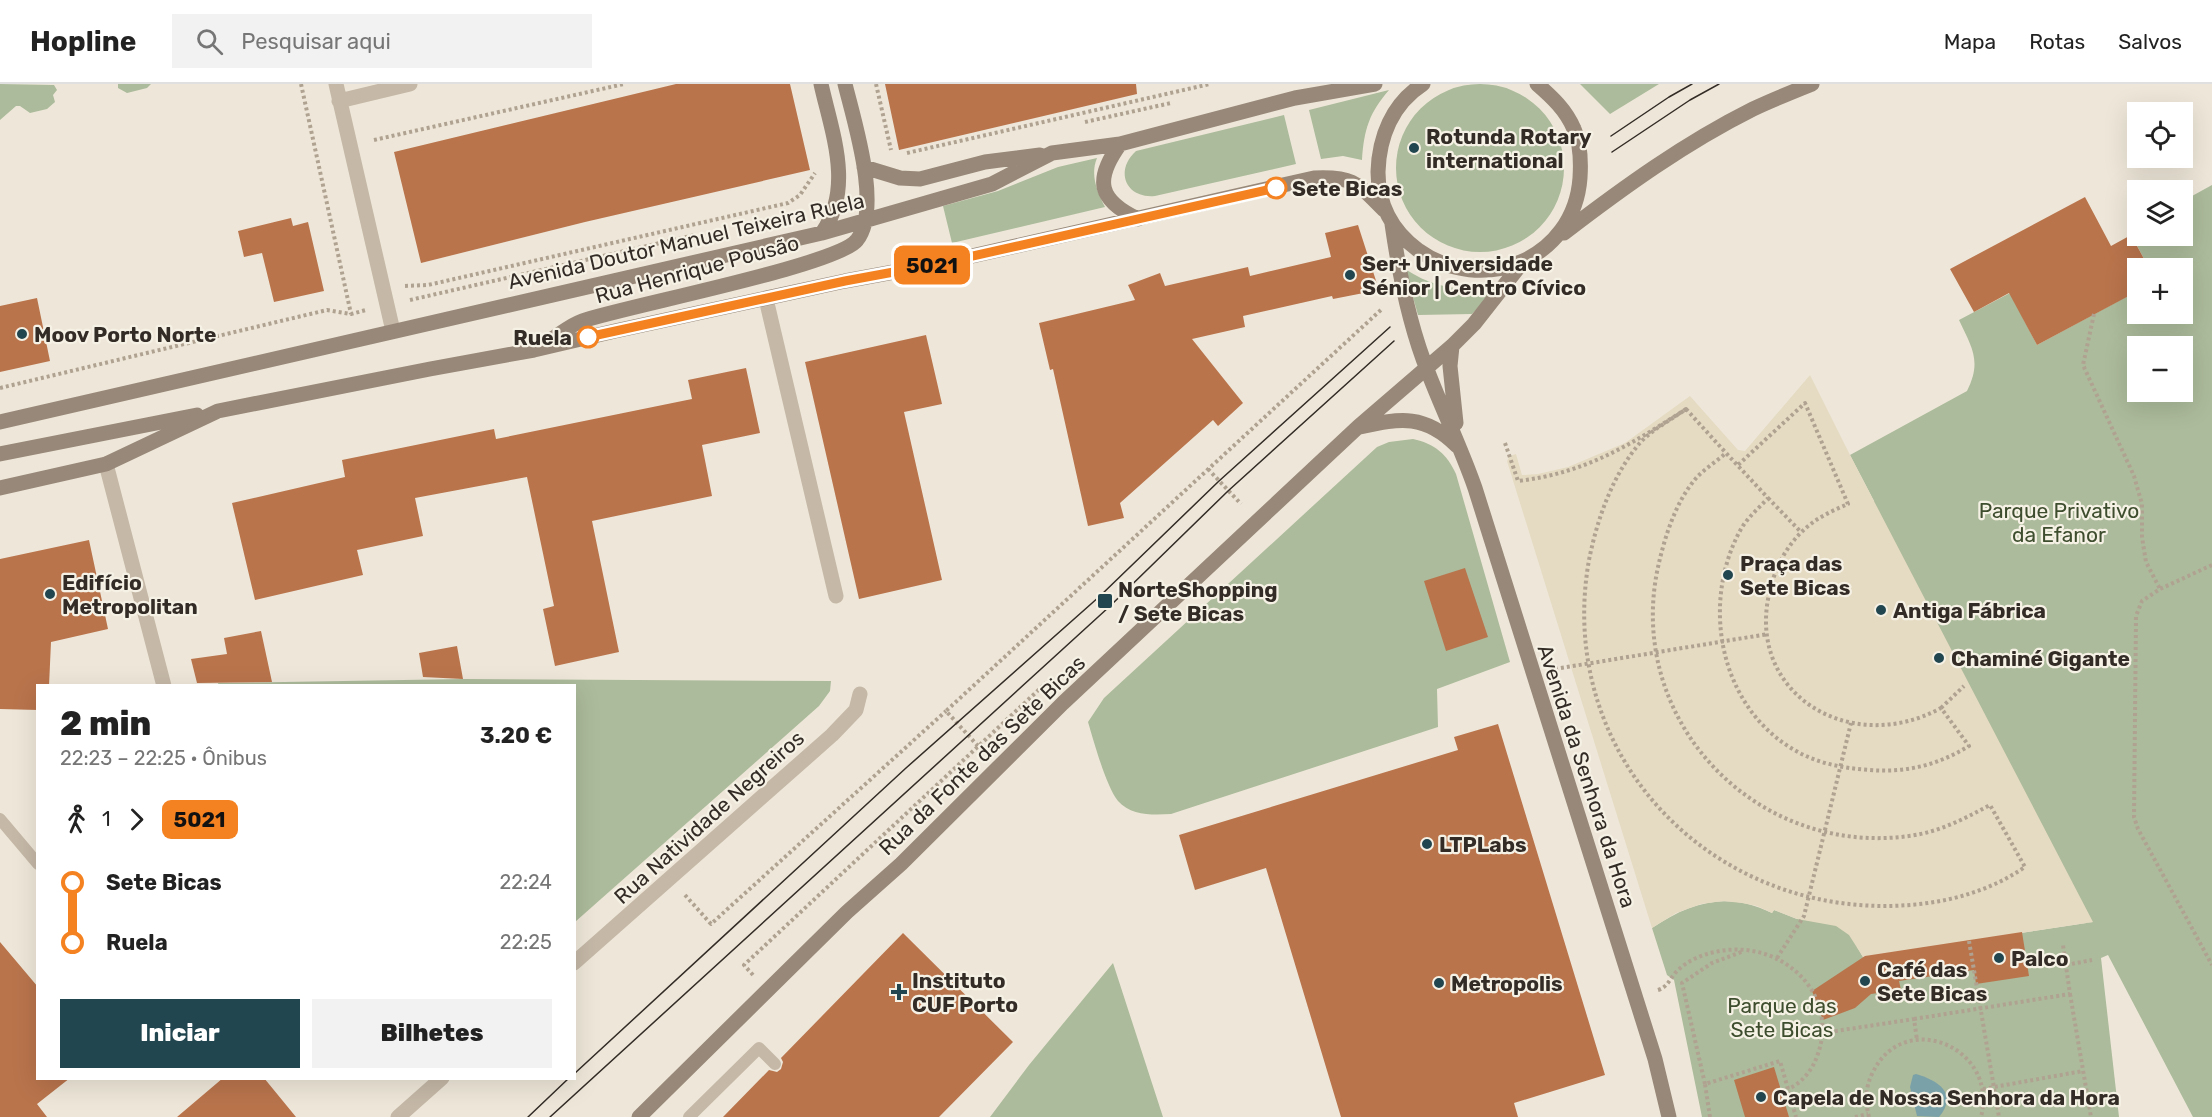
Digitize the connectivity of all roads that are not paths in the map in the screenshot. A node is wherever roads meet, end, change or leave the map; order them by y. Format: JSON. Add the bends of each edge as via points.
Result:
{"nodes":[{"id":1,"x":336,"y":84,"type":"edge"},
{"id":2,"x":410,"y":84,"type":"edge"},
{"id":3,"x":821,"y":84,"type":"edge"},
{"id":4,"x":845,"y":84,"type":"edge"},
{"id":5,"x":1322,"y":84,"type":"edge"},
{"id":6,"x":1375,"y":84,"type":"edge"},
{"id":7,"x":1423,"y":84,"type":"edge"},
{"id":8,"x":1537,"y":84,"type":"edge"},
{"id":9,"x":1812,"y":84,"type":"edge"},
{"id":10,"x":1309,"y":95,"type":"junction"},
{"id":11,"x":339,"y":101,"type":"junction"},
{"id":12,"x":1120,"y":144,"type":"junction"},
{"id":13,"x":1052,"y":153,"type":"junction"},
{"id":14,"x":864,"y":167,"type":"junction"},
{"id":15,"x":1388,"y":217,"type":"junction"},
{"id":16,"x":1138,"y":219,"type":"junction"},
{"id":17,"x":865,"y":222,"type":"junction"},
{"id":18,"x":822,"y":233,"type":"junction"},
{"id":19,"x":1547,"y":246,"type":"junction"},
{"id":20,"x":1522,"y":263,"type":"junction"},
{"id":21,"x":766,"y":298,"type":"junction"},
{"id":22,"x":393,"y":331,"type":"junction"},
{"id":23,"x":1452,"y":346,"type":"junction"},
{"id":24,"x":534,"y":350,"type":"junction"},
{"id":25,"x":1426,"y":370,"type":"junction"},
{"id":26,"x":218,"y":411,"type":"junction"},
{"id":27,"x":0,"y":422,"type":"edge"},
{"id":28,"x":1358,"y":427,"type":"junction"},
{"id":29,"x":1461,"y":450,"type":"junction"},
{"id":30,"x":0,"y":454,"type":"edge"},
{"id":31,"x":106,"y":464,"type":"junction"},
{"id":32,"x":0,"y":488,"type":"edge"},
{"id":33,"x":836,"y":596,"type":"dead end"},
{"id":34,"x":163,"y":684,"type":"edge"},
{"id":35,"x":860,"y":694,"type":"dead end"},
{"id":36,"x":0,"y":819,"type":"edge"},
{"id":37,"x":36,"y":862,"type":"edge"},
{"id":38,"x":576,"y":961,"type":"edge"},
{"id":39,"x":775,"y":1064,"type":"dead end"},
{"id":40,"x":439,"y":1080,"type":"edge"},
{"id":41,"x":398,"y":1117,"type":"edge"},
{"id":42,"x":639,"y":1117,"type":"edge"},
{"id":43,"x":689,"y":1117,"type":"edge"},
{"id":44,"x":1669,"y":1117,"type":"edge"}],
"edges":[{"from":1,"to":11,"type":"street"},
{"from":2,"to":11,"type":"street"},
{"from":3,"to":18,"type":"main road","name":"Rua Henrique Pousão","via":[[839,166],[839,197]]},
{"from":4,"to":14,"type":"main road"},
{"from":5,"to":10,"type":"main road"},
{"from":6,"to":10,"type":"main road","name":"Avenida Doutor Manuel Teixeira Ruela"},
{"from":7,"to":15,"type":"main road","via":[[1410,92],[1389,119],[1378,151],[1378,185]]},
{"from":8,"to":19,"type":"main road","via":[[1558,103],[1575,130],[1582,161],[1579,192],[1568,222]]},
{"from":9,"to":19,"type":"main road","via":[[1753,109],[1681,151]]},
{"from":10,"to":12,"type":"main road","name":"Avenida Doutor Manuel Teixeira Ruela"},
{"from":11,"to":22,"type":"street"},
{"from":12,"to":13,"type":"main road","name":"Avenida Doutor Manuel Teixeira Ruela"},
{"from":12,"to":16,"type":"main road","via":[[1104,173],[1104,189],[1109,201],[1120,211]]},
{"from":13,"to":14,"type":"main road","via":[[985,162],[920,179],[900,178]]},
{"from":13,"to":17,"type":"main road","name":"Avenida Doutor Manuel Teixeira Ruela","via":[[992,184]]},
{"from":14,"to":17,"type":"main road"},
{"from":15,"to":16,"type":"main road","via":[[1358,184],[1327,177]]},
{"from":15,"to":20,"type":"main road","via":[[1407,242],[1432,260],[1461,270],[1492,271]]},
{"from":15,"to":25,"type":"main road","name":"Avenida da Senhora da Hora"},
{"from":16,"to":21,"type":"main road"},
{"from":17,"to":18,"type":"main road","name":"Avenida Doutor Manuel Teixeira Ruela"},
{"from":17,"to":24,"type":"main road","name":"Rua Henrique Pousão","via":[[857,241],[840,252],[580,322]]},
{"from":18,"to":22,"type":"main road","name":"Avenida Doutor Manuel Teixeira Ruela"},
{"from":19,"to":20,"type":"main road"},
{"from":20,"to":23,"type":"main road","name":"Rua da Fonte das Sete Bicas"},
{"from":21,"to":24,"type":"main road"},
{"from":21,"to":33,"type":"street"},
{"from":22,"to":27,"type":"main road","name":"Avenida Doutor Manuel Teixeira Ruela"},
{"from":23,"to":25,"type":"main road","name":"Rua da Fonte das Sete Bicas"},
{"from":23,"to":29,"type":"main road","name":"Avenida da Senhora da Hora","via":[[1452,402]]},
{"from":24,"to":26,"type":"main road"},
{"from":25,"to":28,"type":"main road","name":"Rua da Fonte das Sete Bicas"},
{"from":25,"to":29,"type":"main road","name":"Avenida da Senhora da Hora"},
{"from":26,"to":30,"type":"main road"},
{"from":26,"to":31,"type":"main road"},
{"from":28,"to":29,"type":"main road","via":[[1400,419],[1417,421],[1439,430]]},
{"from":28,"to":42,"type":"main road","name":"Rua da Fonte das Sete Bicas","via":[[1063,703]]},
{"from":29,"to":44,"type":"main road","name":"Avenida da Senhora da Hora","via":[[1655,1059]]},
{"from":31,"to":32,"type":"main road"},
{"from":31,"to":34,"type":"street"},
{"from":35,"to":38,"type":"street","name":"Rua Natividade Negreiros","via":[[856,710],[845,723]]},
{"from":36,"to":37,"type":"lane"},
{"from":39,"to":43,"type":"lane","via":[[759,1048]]},
{"from":40,"to":41,"type":"street"}]}
